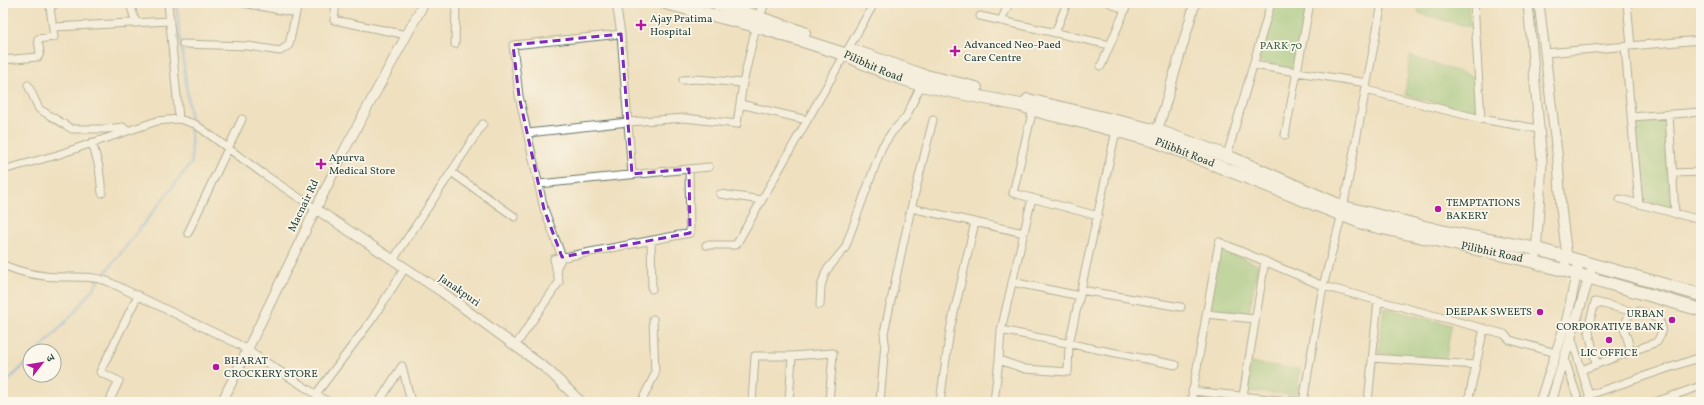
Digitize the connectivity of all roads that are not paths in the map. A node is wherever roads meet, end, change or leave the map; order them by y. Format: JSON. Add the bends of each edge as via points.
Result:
{"nodes":[{"id":1,"x":57,"y":3,"type":"edge"},
{"id":2,"x":128,"y":3,"type":"edge"},
{"id":3,"x":168,"y":3,"type":"edge"},
{"id":4,"x":243,"y":3,"type":"edge"},
{"id":5,"x":298,"y":3,"type":"edge"},
{"id":6,"x":336,"y":3,"type":"edge"},
{"id":7,"x":424,"y":3,"type":"edge"},
{"id":8,"x":455,"y":3,"type":"edge"},
{"id":9,"x":616,"y":3,"type":"edge"},
{"id":10,"x":665,"y":3,"type":"edge"},
{"id":11,"x":716,"y":3,"type":"edge"},
{"id":12,"x":764,"y":3,"type":"edge"},
{"id":13,"x":1009,"y":3,"type":"edge"},
{"id":14,"x":1067,"y":3,"type":"edge"},
{"id":15,"x":1110,"y":3,"type":"edge"},
{"id":16,"x":1195,"y":3,"type":"edge"},
{"id":17,"x":1270,"y":3,"type":"edge"},
{"id":18,"x":1310,"y":3,"type":"edge"},
{"id":19,"x":1382,"y":3,"type":"edge"},
{"id":20,"x":1474,"y":3,"type":"edge"},
{"id":21,"x":1528,"y":3,"type":"edge"},
{"id":22,"x":1539,"y":3,"type":"edge"},
{"id":23,"x":1627,"y":3,"type":"edge"},
{"id":24,"x":1127,"y":6,"type":"edge"},
{"id":25,"x":872,"y":7,"type":"dead end"},
{"id":26,"x":296,"y":13,"type":"junction"},
{"id":27,"x":980,"y":16,"type":"dead end"},
{"id":28,"x":1001,"y":21,"type":"junction"},
{"id":29,"x":170,"y":22,"type":"junction"},
{"id":30,"x":758,"y":22,"type":"junction"},
{"id":31,"x":136,"y":23,"type":"junction"},
{"id":32,"x":54,"y":27,"type":"junction"},
{"id":33,"x":1055,"y":33,"type":"junction"},
{"id":34,"x":621,"y":34,"type":"junction"},
{"id":35,"x":407,"y":35,"type":"junction"},
{"id":36,"x":1701,"y":40,"type":"edge"},
{"id":37,"x":183,"y":44,"type":"dead end"},
{"id":38,"x":455,"y":44,"type":"dead end"},
{"id":39,"x":1110,"y":45,"type":"junction"},
{"id":40,"x":1628,"y":47,"type":"junction"},
{"id":41,"x":846,"y":51,"type":"junction"},
{"id":42,"x":1545,"y":53,"type":"junction"},
{"id":43,"x":3,"y":60,"type":"edge"},
{"id":44,"x":1253,"y":65,"type":"junction"},
{"id":45,"x":1101,"y":66,"type":"dead end"},
{"id":46,"x":1297,"y":73,"type":"junction"},
{"id":47,"x":683,"y":80,"type":"dead end"},
{"id":48,"x":743,"y":83,"type":"junction"},
{"id":49,"x":28,"y":85,"type":"dead end"},
{"id":50,"x":921,"y":85,"type":"junction"},
{"id":51,"x":1366,"y":87,"type":"junction"},
{"id":52,"x":740,"y":104,"type":"junction"},
{"id":53,"x":1033,"y":108,"type":"junction"},
{"id":54,"x":1701,"y":112,"type":"edge"},
{"id":55,"x":1670,"y":114,"type":"junction"},
{"id":56,"x":1631,"y":117,"type":"junction"},
{"id":57,"x":1481,"y":118,"type":"junction"},
{"id":58,"x":242,"y":119,"type":"dead end"},
{"id":59,"x":182,"y":120,"type":"junction"},
{"id":60,"x":807,"y":120,"type":"junction"},
{"id":61,"x":933,"y":120,"type":"dead end"},
{"id":62,"x":628,"y":122,"type":"junction"},
{"id":63,"x":483,"y":124,"type":"dead end"},
{"id":64,"x":1539,"y":129,"type":"junction"},
{"id":65,"x":126,"y":131,"type":"junction"},
{"id":66,"x":1116,"y":131,"type":"junction"},
{"id":67,"x":528,"y":133,"type":"junction"},
{"id":68,"x":1285,"y":135,"type":"dead end"},
{"id":69,"x":1156,"y":136,"type":"junction"},
{"id":70,"x":92,"y":142,"type":"junction"},
{"id":71,"x":228,"y":149,"type":"junction"},
{"id":72,"x":1225,"y":162,"type":"junction"},
{"id":73,"x":709,"y":167,"type":"dead end"},
{"id":74,"x":690,"y":169,"type":"junction"},
{"id":75,"x":3,"y":170,"type":"edge"},
{"id":76,"x":451,"y":172,"type":"junction"},
{"id":77,"x":1701,"y":172,"type":"edge"},
{"id":78,"x":1673,"y":173,"type":"junction"},
{"id":79,"x":632,"y":174,"type":"junction"},
{"id":80,"x":539,"y":184,"type":"junction"},
{"id":81,"x":102,"y":193,"type":"dead end"},
{"id":82,"x":720,"y":194,"type":"dead end"},
{"id":83,"x":1032,"y":198,"type":"junction"},
{"id":84,"x":1620,"y":199,"type":"dead end"},
{"id":85,"x":762,"y":200,"type":"junction"},
{"id":86,"x":1639,"y":204,"type":"junction"},
{"id":87,"x":911,"y":208,"type":"junction"},
{"id":88,"x":316,"y":209,"type":"junction"},
{"id":89,"x":1342,"y":210,"type":"junction"},
{"id":90,"x":1675,"y":214,"type":"junction"},
{"id":91,"x":1098,"y":216,"type":"junction"},
{"id":92,"x":515,"y":217,"type":"dead end"},
{"id":93,"x":1701,"y":220,"type":"edge"},
{"id":94,"x":975,"y":222,"type":"junction"},
{"id":95,"x":1024,"y":232,"type":"junction"},
{"id":96,"x":188,"y":233,"type":"dead end"},
{"id":97,"x":651,"y":240,"type":"junction"},
{"id":98,"x":706,"y":245,"type":"dead end"},
{"id":99,"x":1537,"y":249,"type":"junction"},
{"id":100,"x":562,"y":257,"type":"junction"},
{"id":101,"x":1567,"y":257,"type":"junction"},
{"id":102,"x":393,"y":260,"type":"junction"},
{"id":103,"x":1264,"y":261,"type":"junction"},
{"id":104,"x":1579,"y":261,"type":"junction"},
{"id":105,"x":1535,"y":262,"type":"junction"},
{"id":106,"x":3,"y":265,"type":"edge"},
{"id":107,"x":1593,"y":265,"type":"junction"},
{"id":108,"x":405,"y":268,"type":"junction"},
{"id":109,"x":1564,"y":270,"type":"junction"},
{"id":110,"x":1576,"y":274,"type":"junction"},
{"id":111,"x":1589,"y":278,"type":"junction"},
{"id":112,"x":1012,"y":282,"type":"junction"},
{"id":113,"x":1323,"y":286,"type":"junction"},
{"id":114,"x":652,"y":288,"type":"dead end"},
{"id":115,"x":1081,"y":293,"type":"junction"},
{"id":116,"x":138,"y":295,"type":"junction"},
{"id":117,"x":1701,"y":295,"type":"edge"},
{"id":118,"x":1378,"y":300,"type":"junction"},
{"id":119,"x":820,"y":305,"type":"dead end"},
{"id":120,"x":1181,"y":308,"type":"dead end"},
{"id":121,"x":1701,"y":310,"type":"edge"},
{"id":122,"x":1640,"y":311,"type":"dead end"},
{"id":123,"x":1206,"y":314,"type":"junction"},
{"id":124,"x":653,"y":318,"type":"dead end"},
{"id":125,"x":1255,"y":319,"type":"junction"},
{"id":126,"x":1484,"y":328,"type":"junction"},
{"id":127,"x":1001,"y":330,"type":"junction"},
{"id":128,"x":1572,"y":339,"type":"junction"},
{"id":129,"x":1070,"y":344,"type":"junction"},
{"id":130,"x":515,"y":346,"type":"junction"},
{"id":131,"x":247,"y":351,"type":"junction"},
{"id":132,"x":1631,"y":351,"type":"junction"},
{"id":133,"x":1556,"y":352,"type":"junction"},
{"id":134,"x":792,"y":356,"type":"junction"},
{"id":135,"x":1701,"y":357,"type":"edge"},
{"id":136,"x":1372,"y":358,"type":"junction"},
{"id":137,"x":999,"y":360,"type":"junction"},
{"id":138,"x":1565,"y":360,"type":"junction"},
{"id":139,"x":1596,"y":363,"type":"junction"},
{"id":140,"x":1176,"y":365,"type":"dead end"},
{"id":141,"x":1476,"y":365,"type":"junction"},
{"id":142,"x":1581,"y":370,"type":"junction"},
{"id":143,"x":1701,"y":386,"type":"edge"},
{"id":144,"x":1192,"y":391,"type":"junction"},
{"id":145,"x":316,"y":394,"type":"junction"},
{"id":146,"x":1590,"y":398,"type":"edge"},
{"id":147,"x":1242,"y":399,"type":"edge"},
{"id":148,"x":109,"y":402,"type":"edge"},
{"id":149,"x":222,"y":402,"type":"edge"},
{"id":150,"x":328,"y":402,"type":"edge"},
{"id":151,"x":378,"y":402,"type":"edge"},
{"id":152,"x":411,"y":402,"type":"edge"},
{"id":153,"x":581,"y":402,"type":"edge"},
{"id":154,"x":641,"y":402,"type":"edge"},
{"id":155,"x":752,"y":402,"type":"edge"},
{"id":156,"x":789,"y":402,"type":"edge"},
{"id":157,"x":829,"y":402,"type":"edge"},
{"id":158,"x":880,"y":402,"type":"edge"},
{"id":159,"x":940,"y":402,"type":"edge"},
{"id":160,"x":994,"y":402,"type":"edge"},
{"id":161,"x":1190,"y":402,"type":"edge"},
{"id":162,"x":1302,"y":402,"type":"edge"},
{"id":163,"x":1368,"y":402,"type":"edge"},
{"id":164,"x":1468,"y":402,"type":"edge"},
{"id":165,"x":1540,"y":402,"type":"edge"},
{"id":166,"x":1551,"y":402,"type":"edge"},
{"id":167,"x":1579,"y":402,"type":"edge"},
{"id":168,"x":1655,"y":402,"type":"edge"}],
"edges":[{"from":1,"to":32,"type":"street","via":[[50,7]]},
{"from":2,"to":31,"type":"street"},
{"from":3,"to":29,"type":"street"},
{"from":4,"to":26,"type":"street"},
{"from":5,"to":26,"type":"street"},
{"from":6,"to":35,"type":"street","via":[[334,20]]},
{"from":7,"to":35,"type":"street","name":"Macnair Rd"},
{"from":8,"to":38,"type":"street"},
{"from":9,"to":34,"type":"street"},
{"from":10,"to":30,"type":"highway","name":"Pilibhit Road"},
{"from":11,"to":30,"type":"highway"},
{"from":12,"to":30,"type":"street"},
{"from":13,"to":28,"type":"street"},
{"from":14,"to":33,"type":"street"},
{"from":15,"to":24,"type":"street"},
{"from":16,"to":69,"type":"street"},
{"from":17,"to":44,"type":"street"},
{"from":18,"to":46,"type":"street"},
{"from":19,"to":51,"type":"street"},
{"from":20,"to":57,"type":"street"},
{"from":21,"to":64,"type":"street"},
{"from":22,"to":42,"type":"street"},
{"from":23,"to":40,"type":"street"},
{"from":24,"to":39,"type":"street"},
{"from":25,"to":41,"type":"street"},
{"from":26,"to":37,"type":"street","via":[[290,45],[280,51],[248,46]]},
{"from":27,"to":28,"type":"street"},
{"from":28,"to":33,"type":"street"},
{"from":29,"to":31,"type":"street"},
{"from":29,"to":59,"type":"street"},
{"from":30,"to":41,"type":"highway","name":"Pilibhit Road"},
{"from":30,"to":48,"type":"street"},
{"from":31,"to":32,"type":"street"},
{"from":32,"to":43,"type":"street","via":[[54,37],[38,39],[38,57]]},
{"from":33,"to":39,"type":"street"},
{"from":34,"to":62,"type":"street"},
{"from":34,"to":67,"type":"street","via":[[513,45],[519,96]]},
{"from":35,"to":88,"type":"street","name":"Macnair Rd","via":[[345,149]]},
{"from":36,"to":40,"type":"street"},
{"from":39,"to":45,"type":"street"},
{"from":40,"to":42,"type":"street"},
{"from":40,"to":56,"type":"street"},
{"from":41,"to":50,"type":"highway","name":"Pilibhit Road","via":[[886,73]]},
{"from":41,"to":60,"type":"street"},
{"from":41,"to":69,"type":"highway","via":[[922,75]]},
{"from":42,"to":101,"type":"street"},
{"from":44,"to":46,"type":"street"},
{"from":44,"to":72,"type":"street"},
{"from":46,"to":51,"type":"street"},
{"from":46,"to":68,"type":"street"},
{"from":47,"to":48,"type":"street"},
{"from":48,"to":52,"type":"street"},
{"from":49,"to":65,"type":"street","via":[[39,109],[72,129],[123,127]]},
{"from":50,"to":53,"type":"highway","name":"Pilibhit Road"},
{"from":50,"to":119,"type":"street","via":[[906,117],[882,147],[845,248],[826,271],[821,286]]},
{"from":51,"to":57,"type":"street"},
{"from":51,"to":89,"type":"street"},
{"from":52,"to":60,"type":"street"},
{"from":52,"to":62,"type":"street","via":[[737,124],[685,118]]},
{"from":53,"to":66,"type":"highway","name":"Pilibhit Road"},
{"from":53,"to":83,"type":"street","via":[[1013,193]]},
{"from":54,"to":55,"type":"street"},
{"from":55,"to":56,"type":"street"},
{"from":55,"to":78,"type":"street"},
{"from":56,"to":86,"type":"street"},
{"from":57,"to":64,"type":"street"},
{"from":58,"to":71,"type":"street"},
{"from":59,"to":65,"type":"street","via":[[157,121]]},
{"from":59,"to":71,"type":"street","via":[[195,124]]},
{"from":60,"to":85,"type":"street"},
{"from":61,"to":87,"type":"street"},
{"from":62,"to":67,"type":"street"},
{"from":62,"to":79,"type":"street"},
{"from":63,"to":76,"type":"street"},
{"from":64,"to":99,"type":"street","via":[[1542,162]]},
{"from":65,"to":70,"type":"street"},
{"from":66,"to":69,"type":"highway","name":"Pilibhit Road"},
{"from":66,"to":91,"type":"street"},
{"from":67,"to":80,"type":"street"},
{"from":69,"to":72,"type":"highway","name":"Pilibhit Road"},
{"from":70,"to":75,"type":"street"},
{"from":70,"to":81,"type":"street","via":[[99,167]]},
{"from":71,"to":88,"type":"street"},
{"from":71,"to":96,"type":"street"},
{"from":72,"to":89,"type":"highway","name":"Pilibhit Road"},
{"from":73,"to":74,"type":"street"},
{"from":74,"to":79,"type":"street"},
{"from":74,"to":97,"type":"street","via":[[690,233]]},
{"from":76,"to":92,"type":"street"},
{"from":76,"to":102,"type":"street"},
{"from":77,"to":78,"type":"street"},
{"from":78,"to":90,"type":"street"},
{"from":79,"to":80,"type":"street"},
{"from":80,"to":100,"type":"street","via":[[544,209]]},
{"from":82,"to":85,"type":"street"},
{"from":83,"to":91,"type":"street"},
{"from":83,"to":95,"type":"street"},
{"from":84,"to":86,"type":"street"},
{"from":85,"to":98,"type":"street","via":[[736,245]]},
{"from":86,"to":90,"type":"street"},
{"from":87,"to":94,"type":"street"},
{"from":87,"to":158,"type":"street","via":[[884,333]]},
{"from":88,"to":102,"type":"street","name":"Janakpuri"},
{"from":88,"to":131,"type":"street","name":"Macnair Rd"},
{"from":89,"to":99,"type":"highway"},
{"from":89,"to":105,"type":"highway","name":"Pilibhit Road","via":[[1365,224]]},
{"from":89,"to":113,"type":"street"},
{"from":90,"to":93,"type":"street"},
{"from":91,"to":115,"type":"street"},
{"from":94,"to":95,"type":"street"},
{"from":94,"to":159,"type":"street","via":[[950,330]]},
{"from":95,"to":112,"type":"street"},
{"from":97,"to":100,"type":"street"},
{"from":97,"to":114,"type":"street"},
{"from":99,"to":101,"type":"highway"},
{"from":99,"to":105,"type":"street"},
{"from":100,"to":130,"type":"street","via":[[554,259],[559,282]]},
{"from":101,"to":104,"type":"highway"},
{"from":101,"to":109,"type":"street"},
{"from":102,"to":108,"type":"street","name":"Janakpuri"},
{"from":103,"to":113,"type":"street"},
{"from":103,"to":123,"type":"street","via":[[1219,242]]},
{"from":103,"to":125,"type":"street"},
{"from":104,"to":107,"type":"highway"},
{"from":104,"to":110,"type":"street"},
{"from":105,"to":109,"type":"highway","name":"Pilibhit Road"},
{"from":106,"to":116,"type":"street","via":[[22,273],[42,276],[96,277]]},
{"from":107,"to":111,"type":"street"},
{"from":107,"to":117,"type":"highway"},
{"from":108,"to":130,"type":"street","name":"Janakpuri"},
{"from":108,"to":145,"type":"street","via":[[373,318]]},
{"from":109,"to":110,"type":"highway","name":"Pilibhit Road"},
{"from":110,"to":111,"type":"highway","name":"Pilibhit Road"},
{"from":110,"to":133,"type":"street","via":[[1567,318]]},
{"from":111,"to":121,"type":"highway","name":"Pilibhit Road"},
{"from":111,"to":128,"type":"street"},
{"from":112,"to":115,"type":"street"},
{"from":112,"to":127,"type":"street"},
{"from":113,"to":118,"type":"street"},
{"from":113,"to":162,"type":"street"},
{"from":115,"to":120,"type":"street"},
{"from":115,"to":129,"type":"street"},
{"from":116,"to":131,"type":"street","via":[[236,343]]},
{"from":116,"to":148,"type":"street","via":[[100,372],[119,381]]},
{"from":118,"to":126,"type":"street"},
{"from":118,"to":136,"type":"street"},
{"from":122,"to":132,"type":"street","via":[[1654,316],[1661,324],[1662,332],[1657,342]]},
{"from":123,"to":125,"type":"street"},
{"from":123,"to":144,"type":"street"},
{"from":124,"to":154,"type":"street","via":[[655,374]]},
{"from":125,"to":147,"type":"street"},
{"from":126,"to":133,"type":"street","via":[[1504,334],[1510,340]]},
{"from":126,"to":141,"type":"street"},
{"from":127,"to":129,"type":"street"},
{"from":127,"to":137,"type":"street"},
{"from":128,"to":138,"type":"street"},
{"from":128,"to":142,"type":"street"},
{"from":129,"to":137,"type":"street","via":[[1068,372],[1025,369]]},
{"from":129,"to":140,"type":"street"},
{"from":130,"to":153,"type":"street","name":"Janakpuri","via":[[548,370]]},
{"from":131,"to":145,"type":"street"},
{"from":131,"to":149,"type":"street","name":"Macnair Rd"},
{"from":132,"to":139,"type":"street"},
{"from":132,"to":139,"type":"street","via":[[1624,328],[1630,312],[1595,302],[1588,328]]},
{"from":133,"to":165,"type":"street"},
{"from":134,"to":155,"type":"street","via":[[755,356]]},
{"from":134,"to":156,"type":"street"},
{"from":134,"to":157,"type":"street","via":[[833,353]]},
{"from":135,"to":146,"type":"street"},
{"from":136,"to":141,"type":"street"},
{"from":136,"to":163,"type":"street"},
{"from":137,"to":160,"type":"street"},
{"from":138,"to":166,"type":"street"},
{"from":138,"to":167,"type":"street"},
{"from":139,"to":142,"type":"street"},
{"from":141,"to":164,"type":"street"},
{"from":142,"to":146,"type":"street"},
{"from":143,"to":168,"type":"street"},
{"from":144,"to":147,"type":"street"},
{"from":144,"to":161,"type":"street"},
{"from":145,"to":150,"type":"street"},
{"from":147,"to":162,"type":"street"},
{"from":151,"to":152,"type":"street","via":[[402,366]]}]}
